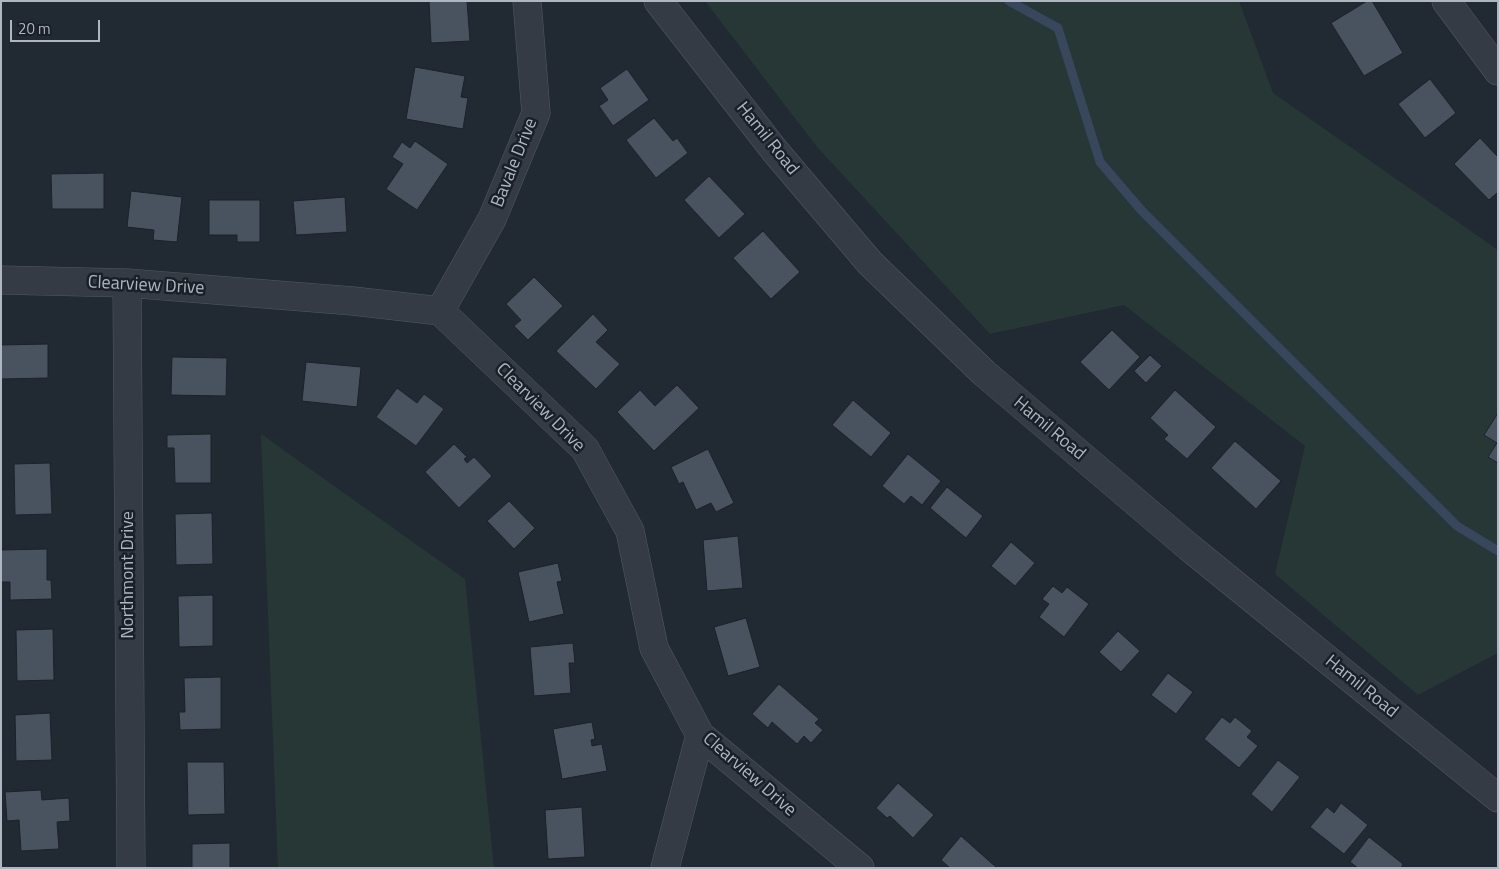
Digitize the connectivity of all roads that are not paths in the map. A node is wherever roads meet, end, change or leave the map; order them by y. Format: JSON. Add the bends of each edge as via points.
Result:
{"nodes":[{"id":1,"x":527,"y":1,"type":"edge"},
{"id":2,"x":658,"y":1,"type":"edge"},
{"id":3,"x":1446,"y":1,"type":"edge"},
{"id":4,"x":1498,"y":71,"type":"edge"},
{"id":5,"x":1,"y":280,"type":"edge"},
{"id":6,"x":128,"y":283,"type":"junction"},
{"id":7,"x":440,"y":311,"type":"junction"},
{"id":8,"x":700,"y":734,"type":"junction"},
{"id":9,"x":1498,"y":798,"type":"edge"},
{"id":10,"x":131,"y":868,"type":"edge"},
{"id":11,"x":665,"y":868,"type":"edge"},
{"id":12,"x":860,"y":868,"type":"edge"}],
"edges":[{"from":1,"to":7,"type":"street","name":"Bavale Drive","via":[[536,113],[492,219]]},
{"from":2,"to":9,"type":"street","name":"Hamil Road","via":[[775,151],[870,264],[984,373],[1190,548]]},
{"from":3,"to":4,"type":"street"},
{"from":5,"to":6,"type":"street","name":"Clearview Drive"},
{"from":6,"to":7,"type":"street","name":"Clearview Drive"},
{"from":6,"to":10,"type":"street","name":"Northmont Drive"},
{"from":7,"to":8,"type":"street","name":"Clearview Drive","via":[[585,449],[630,531],[654,648]]},
{"from":8,"to":11,"type":"street"},
{"from":8,"to":12,"type":"street","name":"Clearview Drive"}]}
